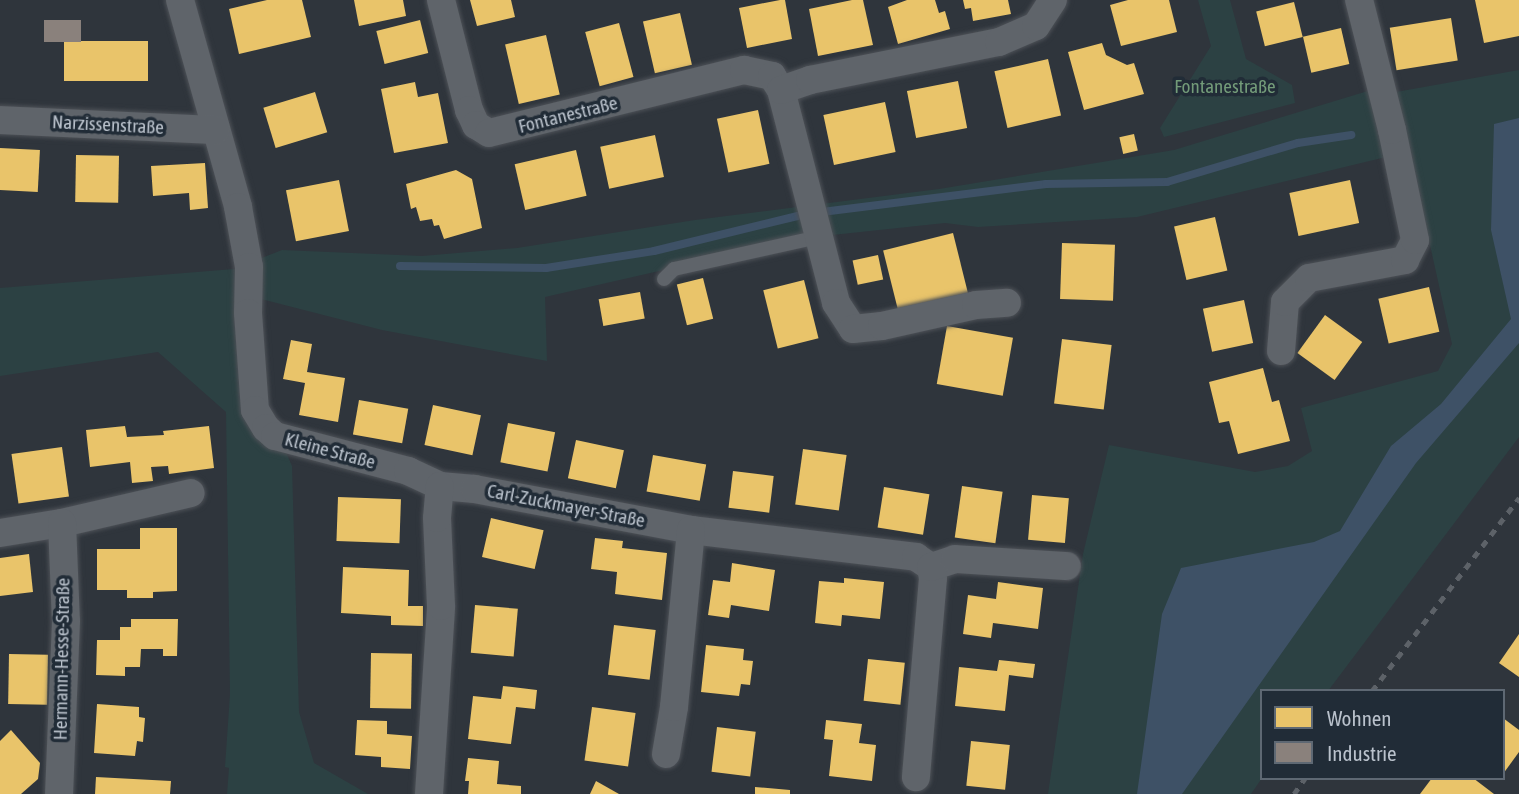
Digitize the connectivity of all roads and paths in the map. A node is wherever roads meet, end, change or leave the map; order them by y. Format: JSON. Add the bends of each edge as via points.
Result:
{"nodes":[{"id":1,"x":182,"y":0,"type":"edge"},
{"id":2,"x":441,"y":0,"type":"edge"},
{"id":3,"x":1359,"y":0,"type":"edge"},
{"id":4,"x":1051,"y":1,"type":"edge"},
{"id":5,"x":781,"y":90,"type":"junction"},
{"id":6,"x":0,"y":120,"type":"edge"},
{"id":7,"x":216,"y":130,"type":"junction"},
{"id":8,"x":818,"y":237,"type":"junction"},
{"id":9,"x":664,"y":279,"type":"dead end"},
{"id":10,"x":1007,"y":303,"type":"dead end"},
{"id":11,"x":1281,"y":351,"type":"dead end"},
{"id":12,"x":440,"y":486,"type":"junction"},
{"id":13,"x":191,"y":493,"type":"dead end"},
{"id":14,"x":62,"y":523,"type":"junction"},
{"id":15,"x":691,"y":530,"type":"junction"},
{"id":16,"x":0,"y":533,"type":"edge"},
{"id":17,"x":1068,"y":566,"type":"dead end"},
{"id":18,"x":930,"y":567,"type":"junction"},
{"id":19,"x":666,"y":754,"type":"dead end"},
{"id":20,"x":916,"y":777,"type":"dead end"},
{"id":21,"x":59,"y":794,"type":"edge"},
{"id":22,"x":429,"y":794,"type":"edge"}],
"edges":[{"from":1,"to":7,"type":"street","name":"Kleine Straße"},
{"from":2,"to":5,"type":"street","name":"Fontanestraße","via":[[469,110],[476,125],[489,133],[744,70],[772,76]]},
{"from":3,"to":11,"type":"street","via":[[1415,240],[1405,260],[1309,278],[1285,302]]},
{"from":4,"to":5,"type":"street","via":[[1036,26],[999,42],[810,80]]},
{"from":5,"to":8,"type":"street"},
{"from":6,"to":7,"type":"street","name":"Narzissenstraße"},
{"from":7,"to":12,"type":"street","name":"Kleine Straße","via":[[250,267],[248,313],[255,410],[275,436],[408,471]]},
{"from":8,"to":9,"type":"lane","via":[[674,270]]},
{"from":8,"to":10,"type":"street","via":[[836,303],[853,329]]},
{"from":12,"to":15,"type":"street","name":"Carl-Zuckmayer-Straße"},
{"from":12,"to":22,"type":"street","via":[[441,606]]},
{"from":13,"to":14,"type":"street"},
{"from":14,"to":16,"type":"street"},
{"from":14,"to":21,"type":"street","name":"Hermann-Hesse-Straße","via":[[66,621]]},
{"from":15,"to":18,"type":"street","name":"Carl-Zuckmayer-Straße","via":[[916,557]]},
{"from":15,"to":19,"type":"street"},
{"from":17,"to":18,"type":"street","via":[[955,559]]},
{"from":18,"to":20,"type":"street","via":[[933,578]]}]}
